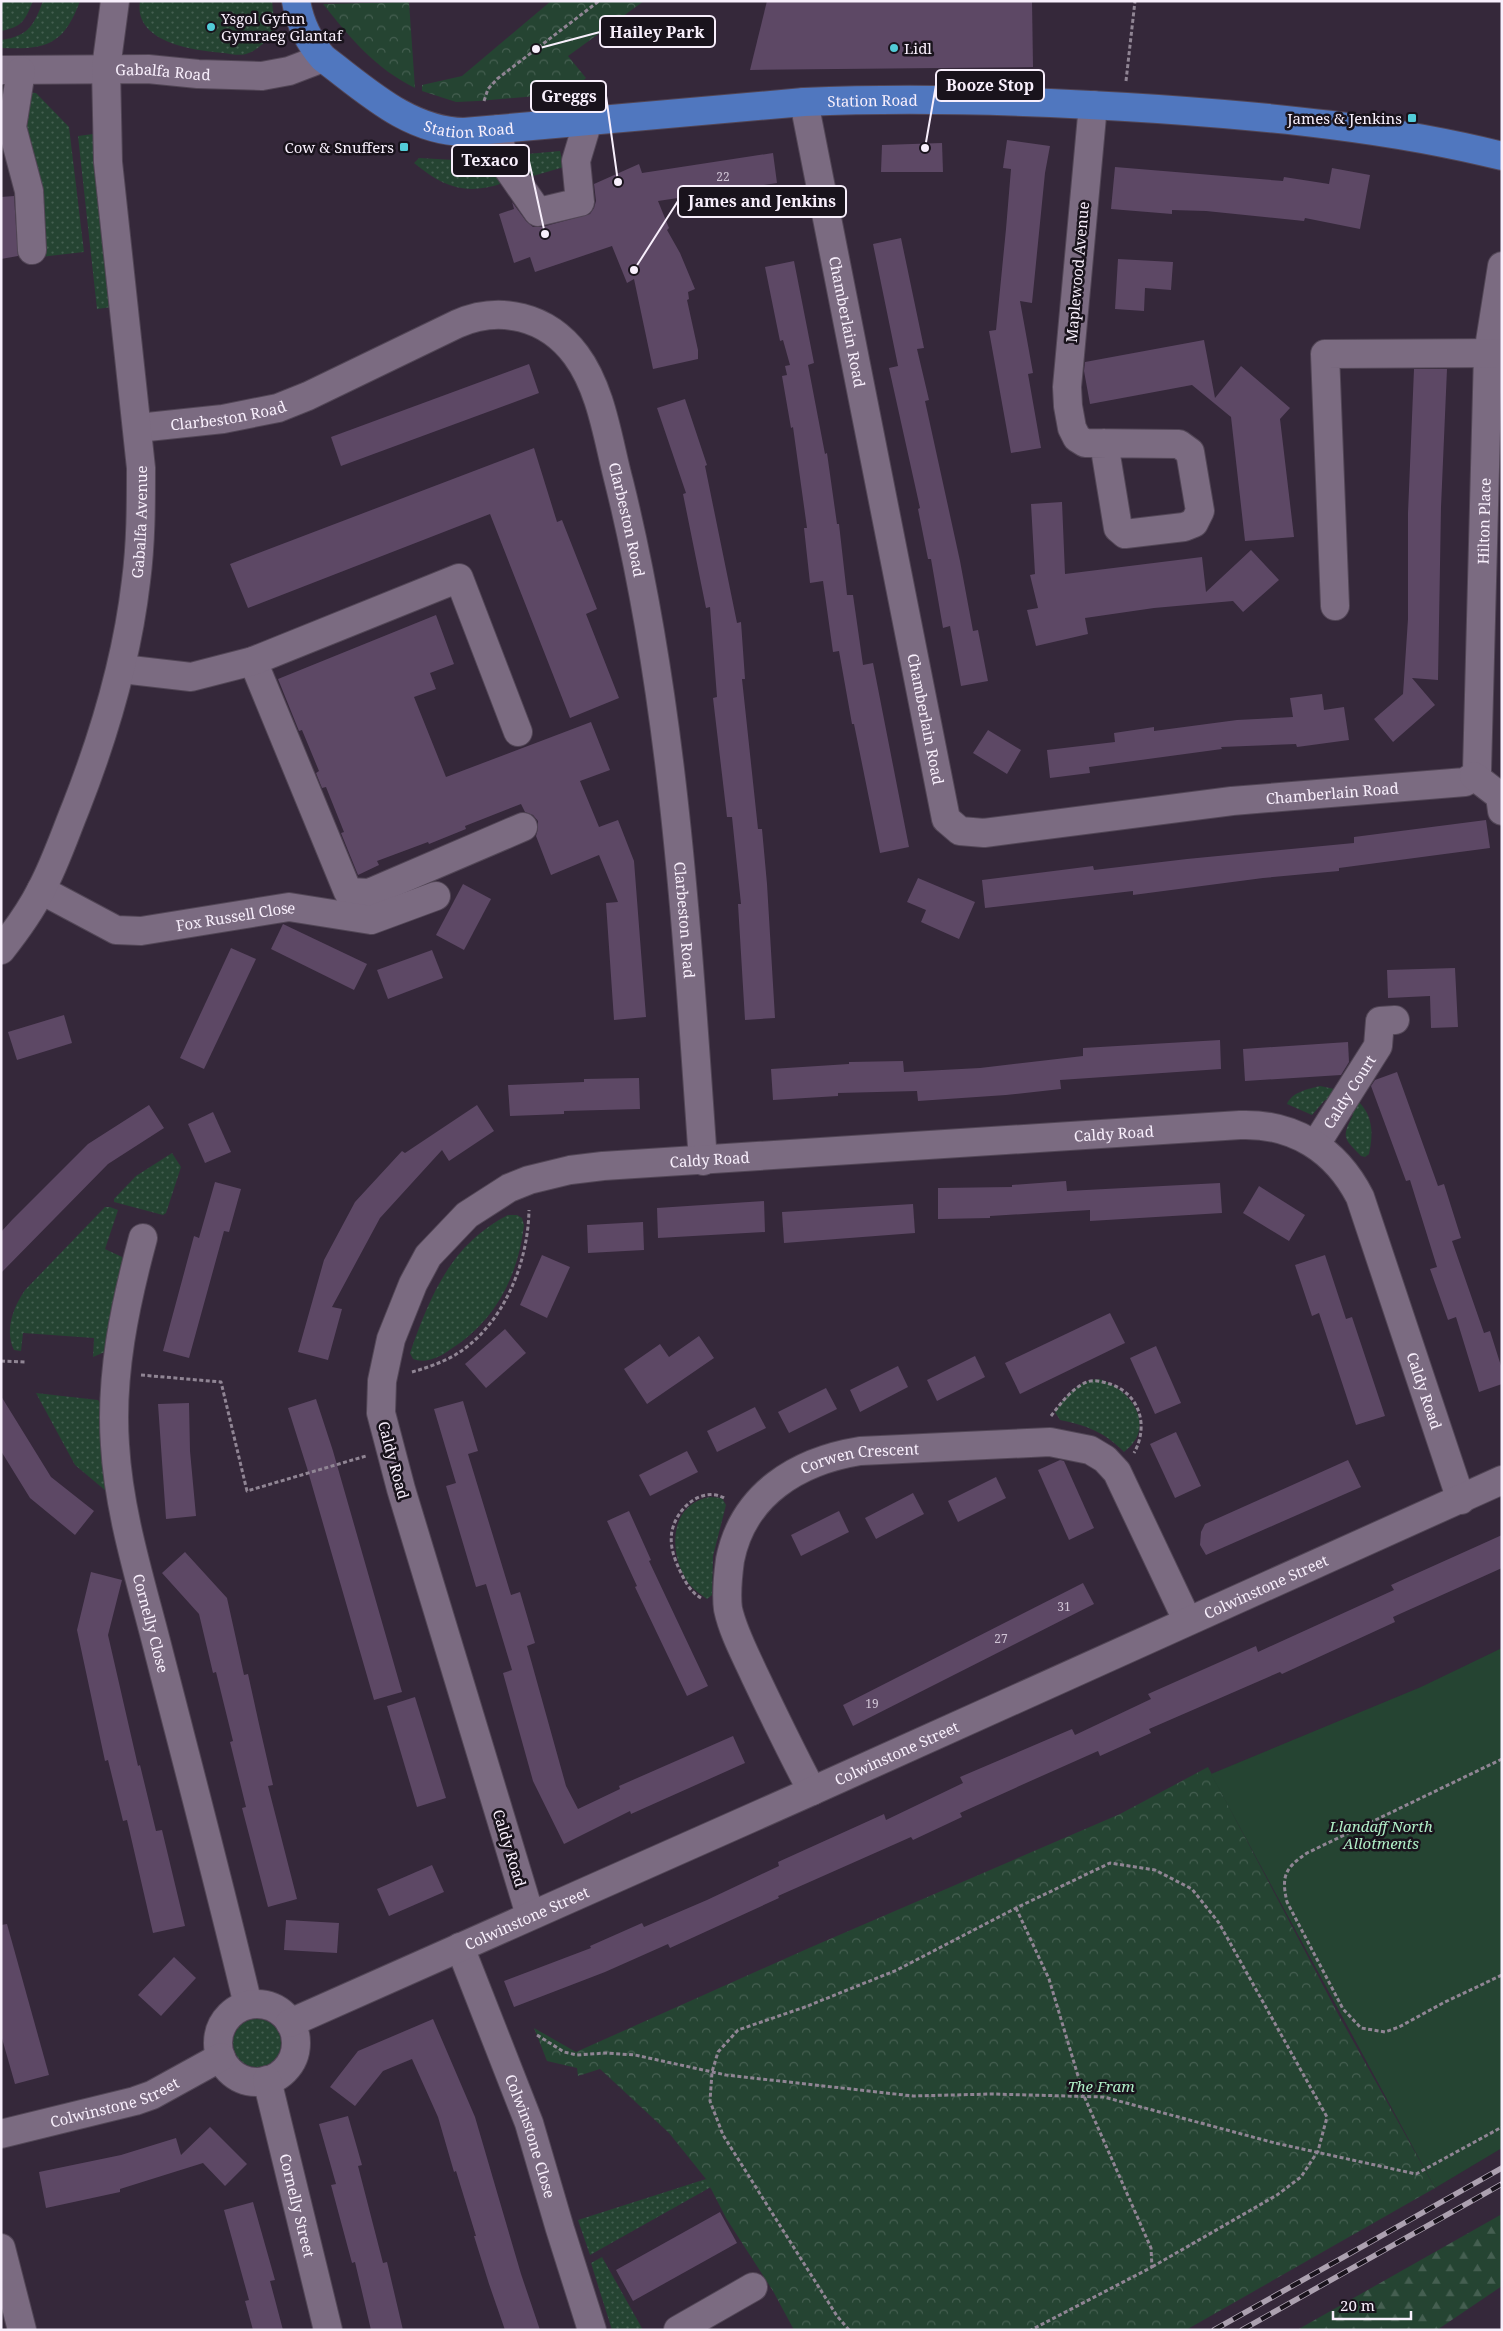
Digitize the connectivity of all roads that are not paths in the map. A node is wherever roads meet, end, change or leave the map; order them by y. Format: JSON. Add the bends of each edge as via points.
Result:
{"nodes":[{"id":1,"x":115,"y":1,"type":"edge"},
{"id":2,"x":296,"y":1,"type":"edge"},
{"id":3,"x":323,"y":58,"type":"junction"},
{"id":4,"x":106,"y":68,"type":"junction"},
{"id":5,"x":11,"y":71,"type":"edge"},
{"id":6,"x":804,"y":102,"type":"junction"},
{"id":7,"x":1093,"y":105,"type":"junction"},
{"id":8,"x":588,"y":121,"type":"junction"},
{"id":9,"x":7,"y":127,"type":"edge"},
{"id":10,"x":499,"y":129,"type":"junction"},
{"id":11,"x":1502,"y":156,"type":"edge"},
{"id":12,"x":32,"y":250,"type":"dead end"},
{"id":13,"x":1502,"y":266,"type":"edge"},
{"id":14,"x":1495,"y":354,"type":"edge"},
{"id":15,"x":138,"y":428,"type":"junction"},
{"id":16,"x":1104,"y":443,"type":"dead end"},
{"id":17,"x":1335,"y":606,"type":"dead end"},
{"id":18,"x":253,"y":661,"type":"junction"},
{"id":19,"x":122,"y":669,"type":"junction"},
{"id":20,"x":518,"y":732,"type":"dead end"},
{"id":21,"x":1469,"y":779,"type":"junction"},
{"id":22,"x":1502,"y":811,"type":"edge"},
{"id":23,"x":523,"y":827,"type":"dead end"},
{"id":24,"x":41,"y":890,"type":"junction"},
{"id":25,"x":436,"y":896,"type":"dead end"},
{"id":26,"x":1,"y":950,"type":"edge"},
{"id":27,"x":1395,"y":1020,"type":"dead end"},
{"id":28,"x":1316,"y":1144,"type":"junction"},
{"id":29,"x":702,"y":1161,"type":"junction"},
{"id":30,"x":143,"y":1238,"type":"dead end"},
{"id":31,"x":1502,"y":1480,"type":"edge"},
{"id":32,"x":1461,"y":1500,"type":"junction"},
{"id":33,"x":1187,"y":1620,"type":"junction"},
{"id":34,"x":812,"y":1791,"type":"junction"},
{"id":35,"x":530,"y":1915,"type":"junction"},
{"id":36,"x":460,"y":1947,"type":"junction"},
{"id":37,"x":248,"y":2005,"type":"junction"},
{"id":38,"x":290,"y":2023,"type":"junction"},
{"id":39,"x":221,"y":2057,"type":"junction"},
{"id":40,"x":267,"y":2080,"type":"junction"},
{"id":41,"x":1,"y":2134,"type":"edge"},
{"id":42,"x":1,"y":2248,"type":"edge"},
{"id":43,"x":754,"y":2287,"type":"dead end"},
{"id":44,"x":22,"y":2330,"type":"edge"},
{"id":45,"x":328,"y":2330,"type":"edge"},
{"id":46,"x":592,"y":2330,"type":"edge"},
{"id":47,"x":678,"y":2330,"type":"edge"}],
"edges":[{"from":1,"to":4,"type":"street","name":"Gabalfa Avenue"},
{"from":2,"to":3,"type":"main road","name":"Station Road","via":[[304,31]]},
{"from":3,"to":4,"type":"street","name":"Gabalfa Road","via":[[289,71],[262,76]]},
{"from":3,"to":10,"type":"main road","name":"Station Road","via":[[382,102],[428,127],[455,132]]},
{"from":4,"to":5,"type":"street","name":"Gabalfa Road"},
{"from":4,"to":15,"type":"street","name":"Gabalfa Avenue","via":[[108,162]]},
{"from":5,"to":9,"type":"street"},
{"from":6,"to":7,"type":"main road","name":"Station Road","via":[[916,100]]},
{"from":6,"to":8,"type":"main road","name":"Station Road"},
{"from":6,"to":21,"type":"street","name":"Chamberlain Road","via":[[946,819],[952,826],[960,831],[984,833],[1232,802]]},
{"from":7,"to":11,"type":"main road","name":"Station Road","via":[[1216,113],[1345,127]]},
{"from":7,"to":16,"type":"street","name":"Maplewood Avenue","via":[[1067,387],[1072,428],[1077,438],[1085,443]]},
{"from":8,"to":10,"type":"main road","name":"Station Road"},
{"from":8,"to":10,"type":"street","via":[[576,161],[580,202],[538,212],[502,160]]},
{"from":9,"to":12,"type":"street","via":[[29,191]]},
{"from":13,"to":14,"type":"street","name":"Hilton Place"},
{"from":14,"to":17,"type":"street","via":[[1325,354]]},
{"from":14,"to":21,"type":"street","name":"Hilton Place","via":[[1477,771]]},
{"from":15,"to":19,"type":"street","name":"Gabalfa Avenue","via":[[141,515],[137,580]]},
{"from":15,"to":29,"type":"street","name":"Clarbeston Road","via":[[278,408],[472,317],[508,314],[533,321],[564,341],[577,356],[600,408],[628,517],[658,690],[678,848]]},
{"from":18,"to":19,"type":"street","via":[[191,677]]},
{"from":18,"to":20,"type":"street","via":[[459,578]]},
{"from":18,"to":23,"type":"street","via":[[348,892],[369,893]]},
{"from":19,"to":24,"type":"street","name":"Gabalfa Avenue","via":[[90,771]]},
{"from":21,"to":22,"type":"street","via":[[1500,796]]},
{"from":24,"to":25,"type":"street","name":"Fox Russell Close","via":[[116,930],[141,931],[289,908],[371,920]]},
{"from":24,"to":26,"type":"street","name":"Gabalfa Avenue"},
{"from":27,"to":28,"type":"street","name":"Caldy Court","via":[[1380,1021],[1378,1046]]},
{"from":28,"to":29,"type":"street","name":"Caldy Road","via":[[1294,1133],[1257,1124]]},
{"from":28,"to":32,"type":"street","name":"Caldy Road","via":[[1342,1168],[1360,1197]]},
{"from":29,"to":35,"type":"street","name":"Caldy Road","via":[[570,1170],[529,1180],[502,1192],[467,1215],[428,1256],[391,1339],[382,1381],[381,1413]]},
{"from":30,"to":37,"type":"street","name":"Cornelly Close","via":[[116,1372],[115,1444],[123,1508]]},
{"from":31,"to":32,"type":"street","name":"Colwinstone Street"},
{"from":32,"to":33,"type":"street","name":"Colwinstone Street"},
{"from":33,"to":34,"type":"street","name":"Colwinstone Street"},
{"from":33,"to":34,"type":"street","name":"Corwen Crescent","via":[[1117,1472],[1090,1450],[1036,1442],[860,1451],[838,1455],[797,1471],[748,1512],[734,1544],[728,1574],[728,1605],[736,1634]]},
{"from":34,"to":35,"type":"street","name":"Colwinstone Street"},
{"from":35,"to":36,"type":"street","name":"Colwinstone Street"},
{"from":36,"to":38,"type":"street","name":"Colwinstone Street"},
{"from":36,"to":46,"type":"street","name":"Colwinstone Close","via":[[530,2123]]},
{"from":37,"to":38,"type":"street","via":[[272,2007]]},
{"from":37,"to":39,"type":"street","via":[[225,2020],[218,2045]]},
{"from":38,"to":40,"type":"street","via":[[295,2036],[291,2061],[284,2071]]},
{"from":39,"to":40,"type":"street","via":[[237,2076],[249,2081]]},
{"from":39,"to":41,"type":"street","name":"Colwinstone Street","via":[[135,2101]]},
{"from":40,"to":45,"type":"street","name":"Cornelly Street"},
{"from":42,"to":44,"type":"street"},
{"from":43,"to":47,"type":"street"}]}
